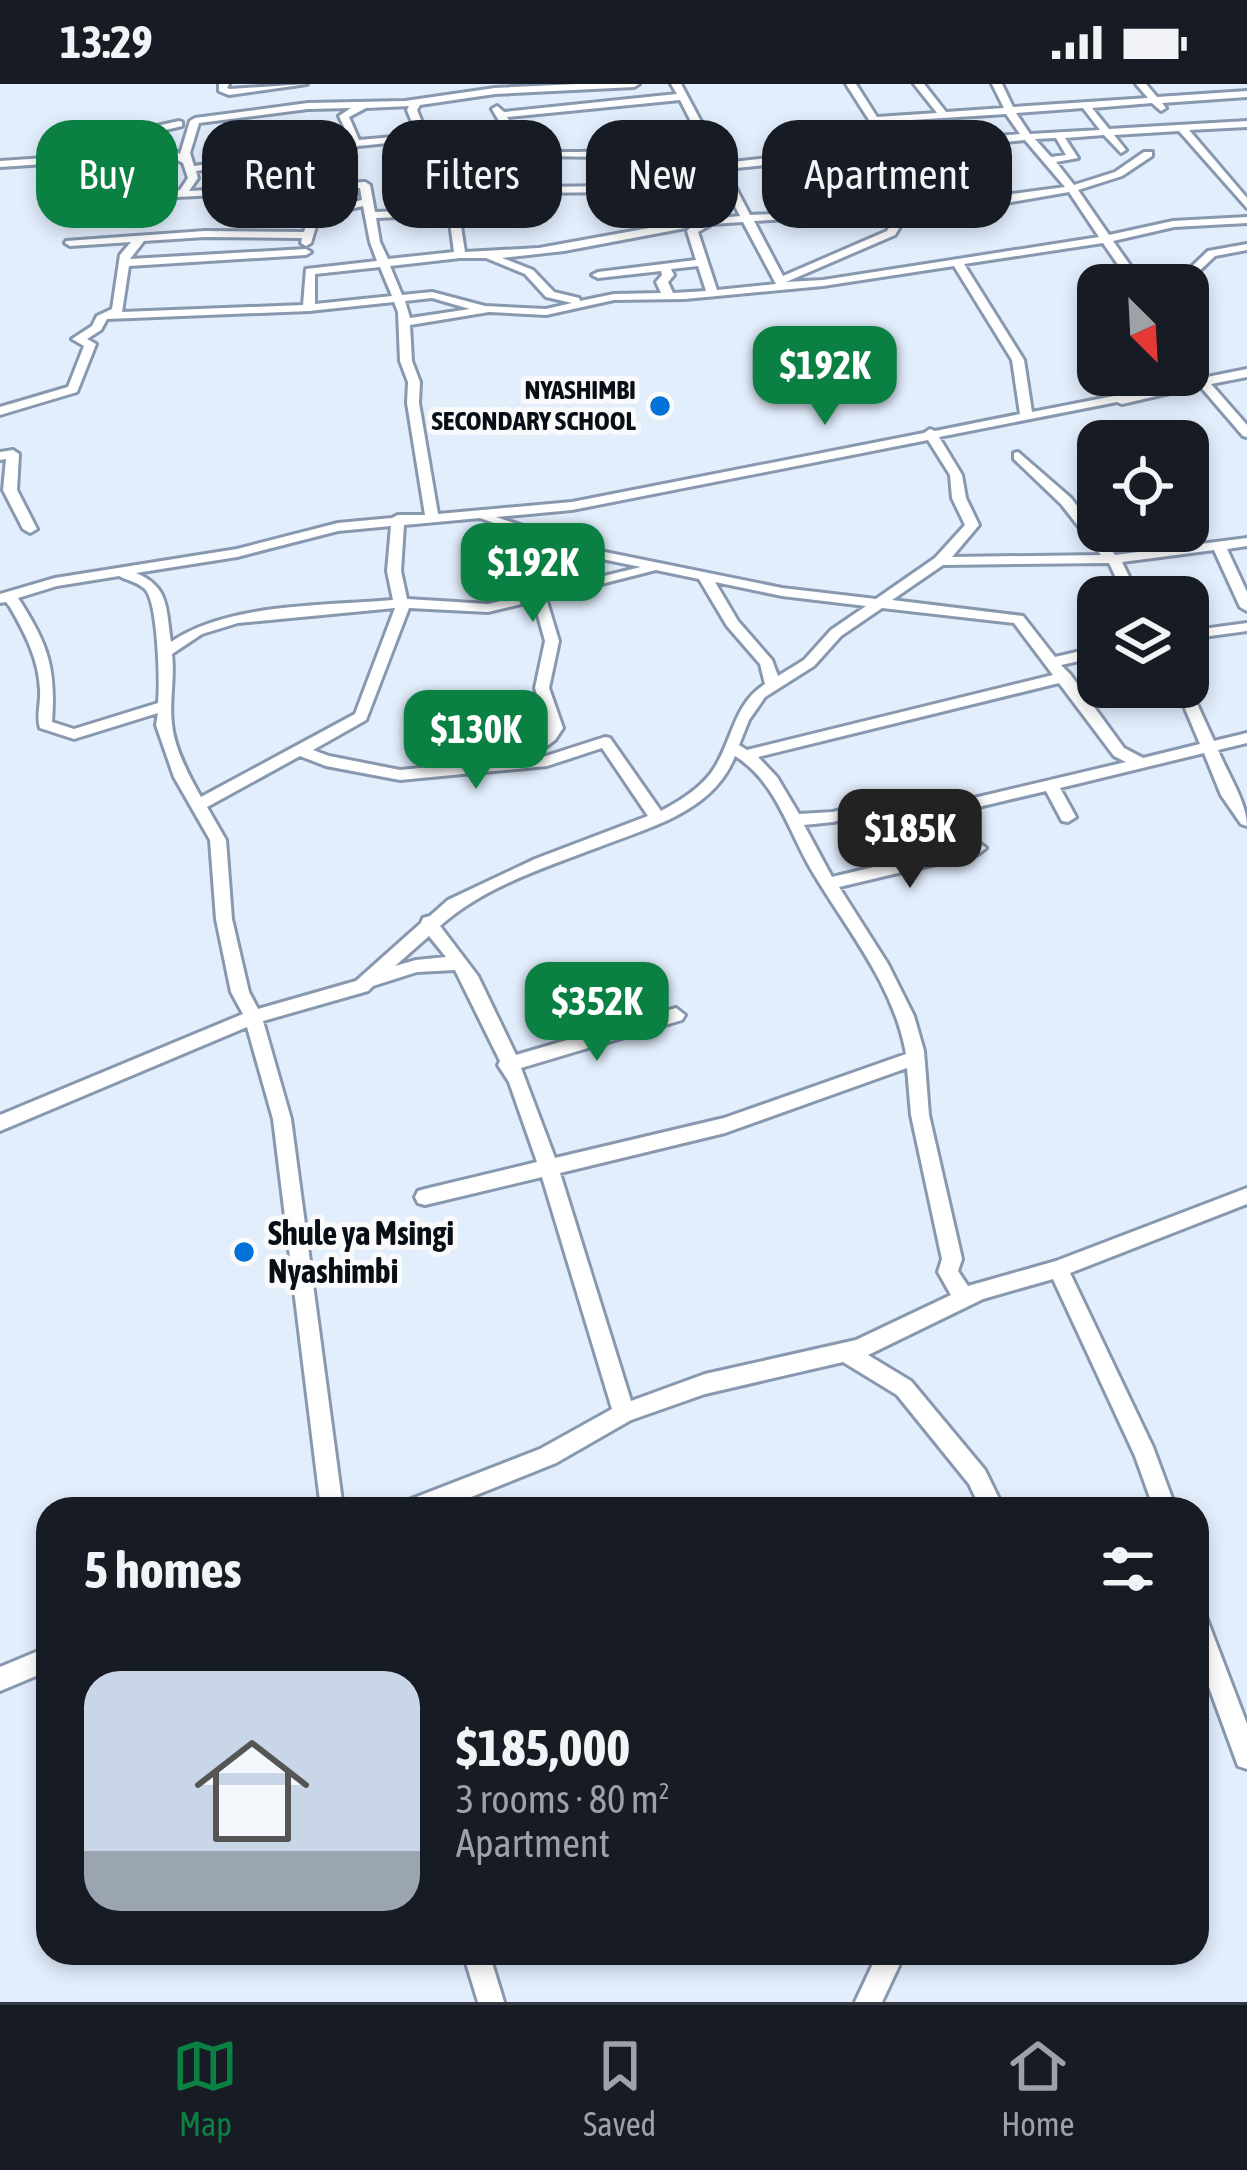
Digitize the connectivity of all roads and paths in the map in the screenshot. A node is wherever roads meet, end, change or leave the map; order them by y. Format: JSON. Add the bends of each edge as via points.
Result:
{"nodes":[{"id":1,"x":224,"y":84,"type":"edge"},
{"id":2,"x":302,"y":84,"type":"edge"},
{"id":3,"x":634,"y":84,"type":"edge"},
{"id":4,"x":676,"y":84,"type":"edge"},
{"id":5,"x":851,"y":84,"type":"edge"},
{"id":6,"x":920,"y":84,"type":"edge"},
{"id":7,"x":997,"y":84,"type":"edge"},
{"id":8,"x":1141,"y":84,"type":"edge"},
{"id":9,"x":1217,"y":84,"type":"edge"},
{"id":10,"x":417,"y":87,"type":"dead end"},
{"id":11,"x":490,"y":91,"type":"junction"},
{"id":12,"x":1247,"y":94,"type":"edge"},
{"id":13,"x":1228,"y":95,"type":"junction"},
{"id":14,"x":680,"y":97,"type":"junction"},
{"id":15,"x":1155,"y":101,"type":"junction"},
{"id":16,"x":422,"y":102,"type":"junction"},
{"id":17,"x":1085,"y":105,"type":"junction"},
{"id":18,"x":362,"y":106,"type":"junction"},
{"id":19,"x":1010,"y":110,"type":"junction"},
{"id":20,"x":943,"y":114,"type":"junction"},
{"id":21,"x":500,"y":115,"type":"junction"},
{"id":22,"x":344,"y":120,"type":"edge"},
{"id":23,"x":417,"y":120,"type":"edge"},
{"id":24,"x":504,"y":120,"type":"edge"},
{"id":25,"x":694,"y":120,"type":"edge"},
{"id":26,"x":874,"y":120,"type":"joint"},
{"id":27,"x":1247,"y":124,"type":"edge"},
{"id":28,"x":1177,"y":127,"type":"junction"},
{"id":29,"x":1105,"y":132,"type":"junction"},
{"id":30,"x":1059,"y":135,"type":"junction"},
{"id":31,"x":1026,"y":137,"type":"junction"},
{"id":32,"x":1012,"y":138,"type":"edge"},
{"id":33,"x":1121,"y":150,"type":"dead end"},
{"id":34,"x":1148,"y":154,"type":"dead end"},
{"id":35,"x":178,"y":159,"type":"edge"},
{"id":36,"x":1046,"y":160,"type":"junction"},
{"id":37,"x":36,"y":162,"type":"edge"},
{"id":38,"x":0,"y":164,"type":"edge"},
{"id":39,"x":202,"y":164,"type":"edge"},
{"id":40,"x":188,"y":165,"type":"junction"},
{"id":41,"x":1070,"y":187,"type":"junction"},
{"id":42,"x":181,"y":195,"type":"junction"},
{"id":43,"x":1012,"y":196,"type":"edge"},
{"id":44,"x":178,"y":197,"type":"edge"},
{"id":45,"x":738,"y":199,"type":"edge"},
{"id":46,"x":1247,"y":205,"type":"edge"},
{"id":47,"x":369,"y":209,"type":"junction"},
{"id":48,"x":382,"y":209,"type":"edge"},
{"id":49,"x":762,"y":217,"type":"edge"},
{"id":50,"x":748,"y":218,"type":"junction"},
{"id":51,"x":738,"y":219,"type":"edge"},
{"id":52,"x":1247,"y":220,"type":"edge"},
{"id":53,"x":159,"y":228,"type":"edge"},
{"id":54,"x":455,"y":228,"type":"edge"},
{"id":55,"x":669,"y":228,"type":"edge"},
{"id":56,"x":699,"y":228,"type":"edge"},
{"id":57,"x":894,"y":228,"type":"edge"},
{"id":58,"x":305,"y":235,"type":"junction"},
{"id":59,"x":142,"y":237,"type":"junction"},
{"id":60,"x":160,"y":237,"type":"junction"},
{"id":61,"x":1108,"y":237,"type":"junction"},
{"id":62,"x":70,"y":242,"type":"dead end"},
{"id":63,"x":1247,"y":247,"type":"edge"},
{"id":64,"x":306,"y":252,"type":"junction"},
{"id":65,"x":530,"y":252,"type":"junction"},
{"id":66,"x":484,"y":254,"type":"junction"},
{"id":67,"x":460,"y":255,"type":"junction"},
{"id":68,"x":383,"y":262,"type":"junction"},
{"id":69,"x":704,"y":262,"type":"junction"},
{"id":70,"x":957,"y":262,"type":"junction"},
{"id":71,"x":124,"y":263,"type":"junction"},
{"id":72,"x":1127,"y":264,"type":"edge"},
{"id":73,"x":1200,"y":264,"type":"edge"},
{"id":74,"x":665,"y":267,"type":"junction"},
{"id":75,"x":310,"y":271,"type":"junction"},
{"id":76,"x":526,"y":271,"type":"junction"},
{"id":77,"x":598,"y":275,"type":"dead end"},
{"id":78,"x":782,"y":284,"type":"junction"},
{"id":79,"x":713,"y":293,"type":"junction"},
{"id":80,"x":669,"y":297,"type":"junction"},
{"id":81,"x":598,"y":299,"type":"junction"},
{"id":82,"x":400,"y":300,"type":"junction"},
{"id":83,"x":565,"y":300,"type":"junction"},
{"id":84,"x":309,"y":308,"type":"junction"},
{"id":85,"x":506,"y":308,"type":"junction"},
{"id":86,"x":484,"y":309,"type":"junction"},
{"id":87,"x":106,"y":316,"type":"junction"},
{"id":88,"x":405,"y":322,"type":"junction"},
{"id":89,"x":1247,"y":373,"type":"edge"},
{"id":90,"x":1209,"y":382,"type":"edge"},
{"id":91,"x":1209,"y":389,"type":"edge"},
{"id":92,"x":1120,"y":396,"type":"edge"},
{"id":93,"x":1141,"y":396,"type":"edge"},
{"id":94,"x":1122,"y":400,"type":"junction"},
{"id":95,"x":0,"y":411,"type":"edge"},
{"id":96,"x":1026,"y":415,"type":"junction"},
{"id":97,"x":930,"y":433,"type":"junction"},
{"id":98,"x":1247,"y":433,"type":"edge"},
{"id":99,"x":0,"y":456,"type":"edge"},
{"id":100,"x":1018,"y":456,"type":"dead end"},
{"id":101,"x":6,"y":478,"type":"edge"},
{"id":102,"x":473,"y":514,"type":"junction"},
{"id":103,"x":432,"y":518,"type":"junction"},
{"id":104,"x":398,"y":519,"type":"junction"},
{"id":105,"x":30,"y":529,"type":"dead end"},
{"id":106,"x":1247,"y":542,"type":"edge"},
{"id":107,"x":1219,"y":546,"type":"junction"},
{"id":108,"x":1112,"y":559,"type":"junction"},
{"id":109,"x":940,"y":561,"type":"junction"},
{"id":110,"x":655,"y":567,"type":"junction"},
{"id":111,"x":120,"y":573,"type":"junction"},
{"id":112,"x":1121,"y":576,"type":"edge"},
{"id":113,"x":705,"y":577,"type":"junction"},
{"id":114,"x":5,"y":598,"type":"edge"},
{"id":115,"x":540,"y":598,"type":"junction"},
{"id":116,"x":402,"y":603,"type":"junction"},
{"id":117,"x":880,"y":605,"type":"junction"},
{"id":118,"x":1247,"y":607,"type":"edge"},
{"id":119,"x":1247,"y":627,"type":"edge"},
{"id":120,"x":1209,"y":632,"type":"edge"},
{"id":121,"x":166,"y":652,"type":"junction"},
{"id":122,"x":1077,"y":657,"type":"edge"},
{"id":123,"x":1053,"y":662,"type":"junction"},
{"id":124,"x":1065,"y":677,"type":"junction"},
{"id":125,"x":772,"y":683,"type":"junction"},
{"id":126,"x":164,"y":706,"type":"junction"},
{"id":127,"x":1193,"y":708,"type":"edge"},
{"id":128,"x":1247,"y":738,"type":"edge"},
{"id":129,"x":1213,"y":748,"type":"junction"},
{"id":130,"x":302,"y":751,"type":"junction"},
{"id":131,"x":740,"y":752,"type":"junction"},
{"id":132,"x":517,"y":760,"type":"junction"},
{"id":133,"x":1143,"y":764,"type":"junction"},
{"id":134,"x":1051,"y":786,"type":"junction"},
{"id":135,"x":200,"y":805,"type":"junction"},
{"id":136,"x":866,"y":808,"type":"junction"},
{"id":137,"x":1067,"y":817,"type":"dead end"},
{"id":138,"x":659,"y":819,"type":"junction"},
{"id":139,"x":794,"y":820,"type":"junction"},
{"id":140,"x":1247,"y":820,"type":"edge"},
{"id":141,"x":978,"y":848,"type":"dead end"},
{"id":142,"x":916,"y":863,"type":"junction"},
{"id":143,"x":830,"y":884,"type":"junction"},
{"id":144,"x":429,"y":922,"type":"junction"},
{"id":145,"x":458,"y":963,"type":"junction"},
{"id":146,"x":372,"y":981,"type":"junction"},
{"id":147,"x":676,"y":1015,"type":"dead end"},
{"id":148,"x":253,"y":1017,"type":"junction"},
{"id":149,"x":915,"y":1058,"type":"junction"},
{"id":150,"x":508,"y":1065,"type":"junction"},
{"id":151,"x":0,"y":1123,"type":"edge"},
{"id":152,"x":547,"y":1166,"type":"junction"},
{"id":153,"x":424,"y":1196,"type":"dead end"},
{"id":154,"x":1247,"y":1196,"type":"edge"},
{"id":155,"x":1058,"y":1269,"type":"junction"},
{"id":156,"x":964,"y":1297,"type":"junction"},
{"id":157,"x":845,"y":1352,"type":"junction"},
{"id":158,"x":624,"y":1414,"type":"junction"},
{"id":159,"x":330,"y":1497,"type":"edge"},
{"id":160,"x":444,"y":1497,"type":"edge"},
{"id":161,"x":986,"y":1497,"type":"edge"},
{"id":162,"x":1161,"y":1497,"type":"edge"},
{"id":163,"x":1209,"y":1659,"type":"edge"},
{"id":164,"x":36,"y":1664,"type":"edge"},
{"id":165,"x":0,"y":1678,"type":"edge"},
{"id":166,"x":1247,"y":1757,"type":"edge"},
{"id":167,"x":479,"y":1965,"type":"edge"},
{"id":168,"x":886,"y":1965,"type":"edge"},
{"id":169,"x":490,"y":2002,"type":"edge"},
{"id":170,"x":868,"y":2002,"type":"edge"}],
"edges":[{"from":1,"to":2,"type":"street","via":[[229,92]]},
{"from":3,"to":11,"type":"street"},
{"from":4,"to":14,"type":"street"},
{"from":5,"to":26,"type":"street"},
{"from":6,"to":20,"type":"street"},
{"from":7,"to":19,"type":"street"},
{"from":8,"to":15,"type":"street"},
{"from":9,"to":13,"type":"street"},
{"from":10,"to":16,"type":"street"},
{"from":11,"to":16,"type":"street"},
{"from":11,"to":21,"type":"street"},
{"from":12,"to":13,"type":"street"},
{"from":13,"to":15,"type":"street"},
{"from":14,"to":21,"type":"street"},
{"from":14,"to":25,"type":"street"},
{"from":15,"to":17,"type":"street"},
{"from":15,"to":28,"type":"street"},
{"from":16,"to":18,"type":"street"},
{"from":16,"to":23,"type":"street","via":[[412,110]]},
{"from":17,"to":19,"type":"street"},
{"from":17,"to":29,"type":"street"},
{"from":18,"to":22,"type":"street"},
{"from":18,"to":40,"type":"street","via":[[195,121]]},
{"from":19,"to":20,"type":"street"},
{"from":19,"to":31,"type":"street"},
{"from":20,"to":26,"type":"street"},
{"from":21,"to":24,"type":"street"},
{"from":27,"to":28,"type":"street"},
{"from":28,"to":29,"type":"street"},
{"from":28,"to":46,"type":"street"},
{"from":29,"to":30,"type":"street"},
{"from":29,"to":33,"type":"street"},
{"from":30,"to":31,"type":"street"},
{"from":30,"to":36,"type":"street","via":[[1073,158]]},
{"from":31,"to":32,"type":"street"},
{"from":31,"to":36,"type":"street"},
{"from":34,"to":41,"type":"street","via":[[1125,176]]},
{"from":35,"to":40,"type":"street"},
{"from":36,"to":41,"type":"street"},
{"from":37,"to":38,"type":"street"},
{"from":39,"to":40,"type":"street"},
{"from":40,"to":42,"type":"street","via":[[193,178]]},
{"from":41,"to":43,"type":"street"},
{"from":41,"to":61,"type":"street"},
{"from":42,"to":44,"type":"street"},
{"from":42,"to":47,"type":"street","via":[[352,183],[365,185]]},
{"from":45,"to":50,"type":"street"},
{"from":47,"to":48,"type":"street"},
{"from":47,"to":58,"type":"street","via":[[314,214]]},
{"from":47,"to":68,"type":"street"},
{"from":49,"to":50,"type":"street"},
{"from":50,"to":51,"type":"street"},
{"from":50,"to":78,"type":"street"},
{"from":52,"to":61,"type":"street"},
{"from":53,"to":60,"type":"street"},
{"from":54,"to":67,"type":"street"},
{"from":55,"to":65,"type":"street"},
{"from":56,"to":69,"type":"street","via":[[692,232]]},
{"from":57,"to":78,"type":"street"},
{"from":58,"to":60,"type":"street"},
{"from":58,"to":64,"type":"street"},
{"from":59,"to":60,"type":"street"},
{"from":59,"to":62,"type":"street"},
{"from":59,"to":71,"type":"street"},
{"from":61,"to":70,"type":"street"},
{"from":61,"to":72,"type":"street"},
{"from":63,"to":73,"type":"street","via":[[1212,253]]},
{"from":64,"to":71,"type":"street"},
{"from":64,"to":75,"type":"street"},
{"from":65,"to":66,"type":"street"},
{"from":65,"to":76,"type":"street"},
{"from":66,"to":67,"type":"street"},
{"from":66,"to":76,"type":"street"},
{"from":67,"to":68,"type":"street"},
{"from":68,"to":75,"type":"street"},
{"from":68,"to":82,"type":"street"},
{"from":69,"to":74,"type":"street"},
{"from":69,"to":79,"type":"street"},
{"from":70,"to":78,"type":"street"},
{"from":70,"to":96,"type":"street","via":[[1018,360]]},
{"from":71,"to":87,"type":"street","via":[[118,310]]},
{"from":74,"to":77,"type":"street"},
{"from":74,"to":80,"type":"street"},
{"from":75,"to":84,"type":"street"},
{"from":76,"to":83,"type":"street"},
{"from":78,"to":79,"type":"street"},
{"from":79,"to":80,"type":"street"},
{"from":80,"to":81,"type":"street"},
{"from":81,"to":83,"type":"street"},
{"from":81,"to":85,"type":"street","via":[[546,312]]},
{"from":82,"to":84,"type":"street"},
{"from":82,"to":86,"type":"street","via":[[443,295]]},
{"from":82,"to":88,"type":"street"},
{"from":83,"to":85,"type":"street"},
{"from":84,"to":87,"type":"street"},
{"from":85,"to":86,"type":"street"},
{"from":86,"to":88,"type":"street"},
{"from":87,"to":95,"type":"street","via":[[78,339],[90,344],[73,389]]},
{"from":88,"to":103,"type":"street"},
{"from":89,"to":90,"type":"street"},
{"from":91,"to":98,"type":"street"},
{"from":92,"to":94,"type":"street"},
{"from":93,"to":94,"type":"street"},
{"from":94,"to":96,"type":"street"},
{"from":96,"to":97,"type":"street"},
{"from":97,"to":102,"type":"street","via":[[589,503]]},
{"from":97,"to":109,"type":"street","via":[[956,475],[971,525]]},
{"from":99,"to":101,"type":"street","via":[[13,454]]},
{"from":100,"to":108,"type":"street"},
{"from":101,"to":105,"type":"street"},
{"from":102,"to":103,"type":"street"},
{"from":102,"to":110,"type":"street"},
{"from":103,"to":104,"type":"street"},
{"from":104,"to":111,"type":"street"},
{"from":104,"to":116,"type":"street","via":[[394,572]]},
{"from":106,"to":107,"type":"street"},
{"from":107,"to":108,"type":"street"},
{"from":107,"to":118,"type":"street"},
{"from":108,"to":109,"type":"street"},
{"from":108,"to":112,"type":"street"},
{"from":109,"to":117,"type":"street"},
{"from":110,"to":113,"type":"street"},
{"from":110,"to":115,"type":"street"},
{"from":111,"to":114,"type":"street"},
{"from":111,"to":121,"type":"street","via":[[155,590]]},
{"from":113,"to":117,"type":"street"},
{"from":113,"to":125,"type":"street","via":[[767,663]]},
{"from":114,"to":126,"type":"street","via":[[30,629],[48,697],[45,725],[74,734]]},
{"from":115,"to":116,"type":"street","via":[[472,610]]},
{"from":115,"to":132,"type":"street","via":[[552,641],[542,688],[554,732]]},
{"from":116,"to":121,"type":"street","via":[[237,619]]},
{"from":116,"to":130,"type":"street","via":[[361,717]]},
{"from":117,"to":123,"type":"street","via":[[1018,620]]},
{"from":117,"to":125,"type":"street"},
{"from":119,"to":120,"type":"street"},
{"from":121,"to":126,"type":"street"},
{"from":122,"to":123,"type":"street"},
{"from":123,"to":124,"type":"street"},
{"from":124,"to":131,"type":"street"},
{"from":124,"to":133,"type":"street","via":[[1119,752]]},
{"from":125,"to":131,"type":"street","via":[[742,719]]},
{"from":126,"to":135,"type":"street","via":[[172,757]]},
{"from":127,"to":129,"type":"street"},
{"from":128,"to":129,"type":"street"},
{"from":129,"to":133,"type":"street"},
{"from":129,"to":140,"type":"street"},
{"from":130,"to":132,"type":"street","via":[[355,771],[400,775]]},
{"from":130,"to":135,"type":"street"},
{"from":131,"to":138,"type":"street","via":[[708,787]]},
{"from":131,"to":139,"type":"street","via":[[765,771]]},
{"from":132,"to":138,"type":"street","via":[[547,761],[605,742]]},
{"from":133,"to":134,"type":"street"},
{"from":134,"to":136,"type":"street","via":[[974,803],[902,800]]},
{"from":134,"to":137,"type":"street"},
{"from":135,"to":148,"type":"street","via":[[218,840],[224,920]]},
{"from":136,"to":139,"type":"street"},
{"from":136,"to":142,"type":"street"},
{"from":138,"to":144,"type":"street","via":[[508,877]]},
{"from":139,"to":143,"type":"street"},
{"from":141,"to":142,"type":"street"},
{"from":142,"to":143,"type":"street"},
{"from":143,"to":149,"type":"street","via":[[872,948]]},
{"from":144,"to":145,"type":"street"},
{"from":144,"to":146,"type":"street"},
{"from":145,"to":146,"type":"street"},
{"from":145,"to":150,"type":"street"},
{"from":146,"to":148,"type":"street"},
{"from":147,"to":150,"type":"street"},
{"from":148,"to":151,"type":"street"},
{"from":148,"to":159,"type":"street","via":[[282,1119]]},
{"from":149,"to":152,"type":"street","via":[[725,1125]]},
{"from":149,"to":156,"type":"street","via":[[948,1272]]},
{"from":150,"to":152,"type":"street"},
{"from":152,"to":153,"type":"street"},
{"from":152,"to":158,"type":"street"},
{"from":154,"to":155,"type":"street"},
{"from":155,"to":156,"type":"street"},
{"from":155,"to":162,"type":"street"},
{"from":156,"to":157,"type":"street"},
{"from":157,"to":158,"type":"street","via":[[706,1384]]},
{"from":157,"to":161,"type":"street","via":[[904,1388]]},
{"from":158,"to":160,"type":"street","via":[[548,1456]]},
{"from":163,"to":166,"type":"street"},
{"from":164,"to":165,"type":"street"},
{"from":167,"to":169,"type":"street"},
{"from":168,"to":170,"type":"street"}]}
